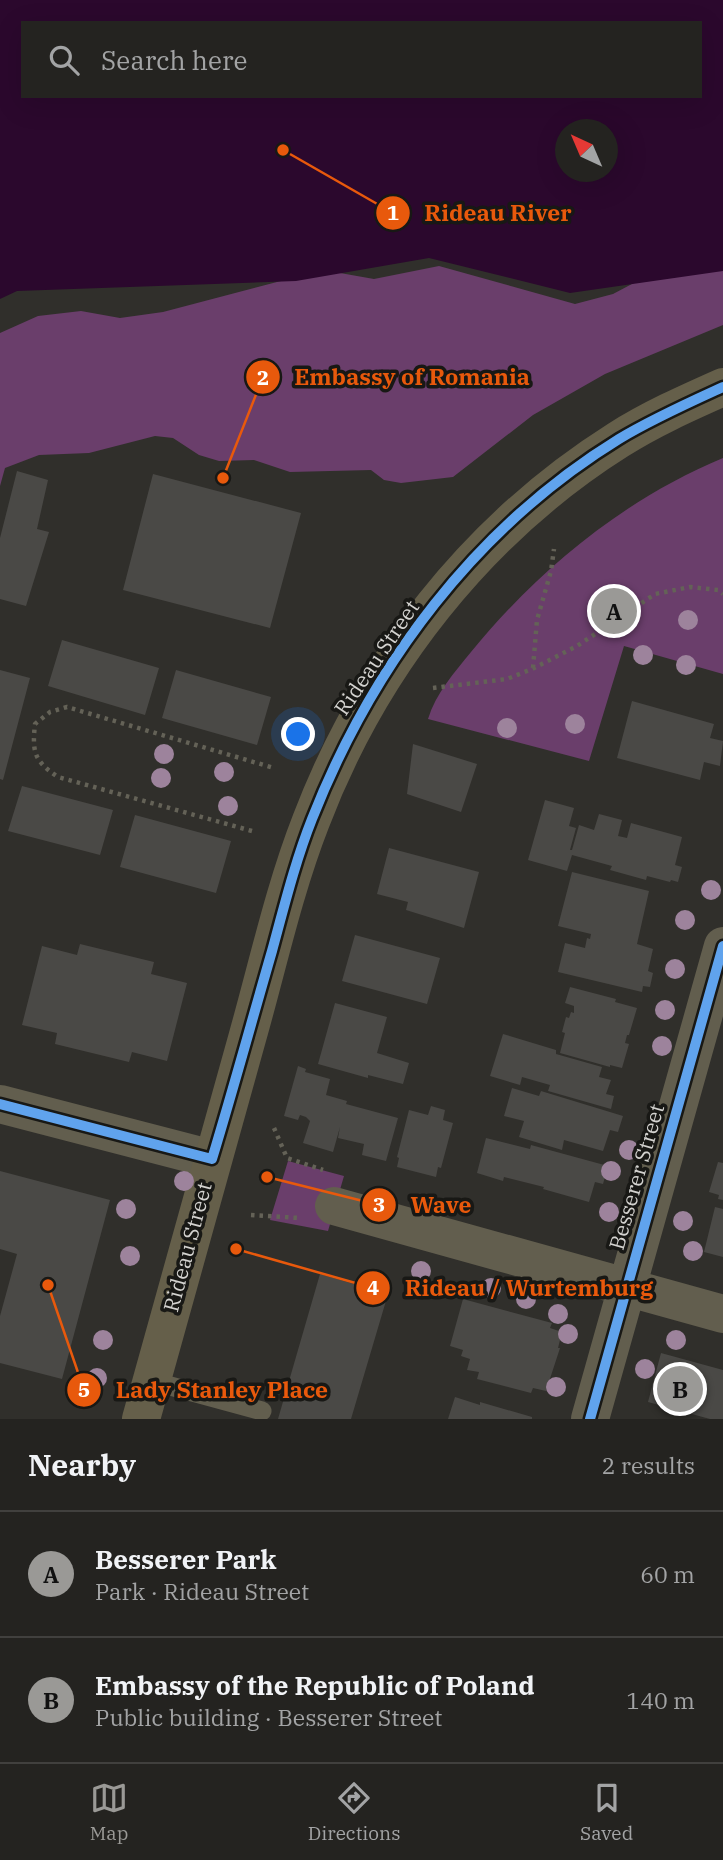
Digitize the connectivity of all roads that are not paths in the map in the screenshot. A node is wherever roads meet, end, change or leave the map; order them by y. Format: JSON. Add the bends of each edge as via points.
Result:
{"nodes":[{"id":1,"x":723,"y":387,"type":"edge"},
{"id":2,"x":723,"y":946,"type":"edge"},
{"id":3,"x":0,"y":1104,"type":"edge"},
{"id":4,"x":212,"y":1159,"type":"junction"},
{"id":5,"x":334,"y":1206,"type":"road end"},
{"id":6,"x":626,"y":1287,"type":"junction"},
{"id":7,"x":723,"y":1314,"type":"edge"},
{"id":8,"x":152,"y":1381,"type":"junction"},
{"id":9,"x":262,"y":1411,"type":"dead end"},
{"id":10,"x":141,"y":1419,"type":"edge"},
{"id":11,"x":590,"y":1419,"type":"edge"}],
"edges":[{"from":1,"to":4,"type":"main road","name":"Rideau Street","via":[[619,439],[511,520],[424,618],[374,689],[311,821]]},
{"from":2,"to":6,"type":"street","name":"Besserer Street"},
{"from":3,"to":4,"type":"street"},
{"from":4,"to":8,"type":"main road","name":"Rideau Street"},
{"from":5,"to":6,"type":"street"},
{"from":6,"to":7,"type":"street"},
{"from":6,"to":11,"type":"street","name":"Besserer Street"},
{"from":8,"to":9,"type":"lane"},
{"from":8,"to":10,"type":"main road","name":"Rideau Street"}]}
